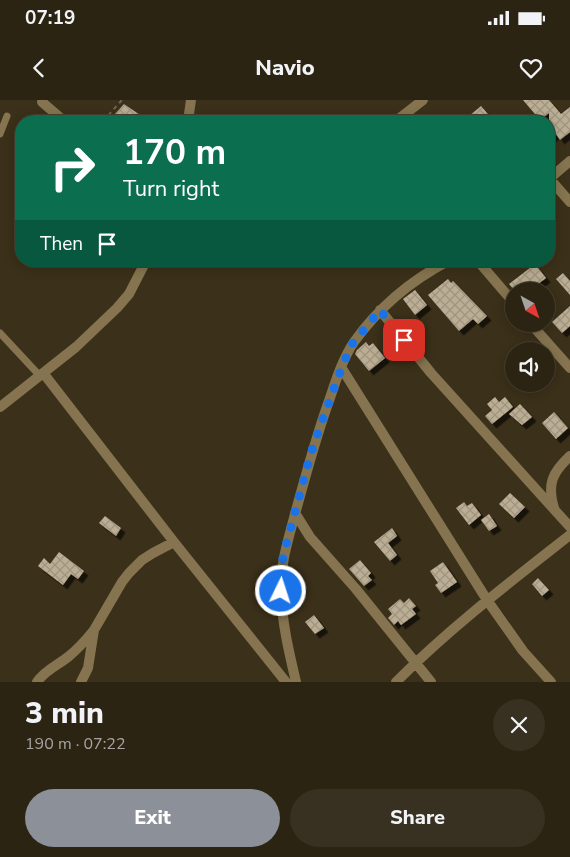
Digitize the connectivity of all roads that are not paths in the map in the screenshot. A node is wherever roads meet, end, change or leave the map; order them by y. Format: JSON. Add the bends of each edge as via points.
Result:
{"nodes":[{"id":1,"x":191,"y":100,"type":"edge"},
{"id":2,"x":422,"y":100,"type":"edge"},
{"id":3,"x":42,"y":102,"type":"dead end"},
{"id":4,"x":57,"y":115,"type":"edge"},
{"id":5,"x":189,"y":115,"type":"edge"},
{"id":6,"x":403,"y":115,"type":"edge"},
{"id":7,"x":7,"y":116,"type":"dead end"},
{"id":8,"x":0,"y":134,"type":"edge"},
{"id":9,"x":570,"y":161,"type":"edge"},
{"id":10,"x":555,"y":174,"type":"edge"},
{"id":11,"x":555,"y":186,"type":"edge"},
{"id":12,"x":570,"y":202,"type":"edge"},
{"id":13,"x":143,"y":267,"type":"edge"},
{"id":14,"x":437,"y":267,"type":"edge"},
{"id":15,"x":483,"y":267,"type":"edge"},
{"id":16,"x":505,"y":292,"type":"edge"},
{"id":17,"x":380,"y":310,"type":"junction"},
{"id":18,"x":538,"y":332,"type":"edge"},
{"id":19,"x":0,"y":333,"type":"edge"},
{"id":20,"x":342,"y":367,"type":"junction"},
{"id":21,"x":570,"y":368,"type":"edge"},
{"id":22,"x":42,"y":375,"type":"junction"},
{"id":23,"x":0,"y":407,"type":"edge"},
{"id":24,"x":570,"y":456,"type":"edge"},
{"id":25,"x":555,"y":511,"type":"junction"},
{"id":26,"x":295,"y":513,"type":"junction"},
{"id":27,"x":570,"y":526,"type":"edge"},
{"id":28,"x":570,"y":535,"type":"edge"},
{"id":29,"x":174,"y":542,"type":"junction"},
{"id":30,"x":487,"y":600,"type":"junction"},
{"id":31,"x":94,"y":630,"type":"junction"},
{"id":32,"x":415,"y":663,"type":"junction"},
{"id":33,"x":37,"y":682,"type":"edge"},
{"id":34,"x":82,"y":682,"type":"edge"},
{"id":35,"x":286,"y":682,"type":"edge"},
{"id":36,"x":296,"y":682,"type":"edge"},
{"id":37,"x":396,"y":682,"type":"edge"},
{"id":38,"x":431,"y":682,"type":"edge"},
{"id":39,"x":551,"y":682,"type":"edge"}],
"edges":[{"from":1,"to":5,"type":"street"},
{"from":2,"to":6,"type":"street"},
{"from":3,"to":4,"type":"street"},
{"from":7,"to":8,"type":"lane"},
{"from":9,"to":10,"type":"street"},
{"from":11,"to":12,"type":"street"},
{"from":13,"to":22,"type":"street","via":[[129,294],[117,308]]},
{"from":14,"to":17,"type":"street"},
{"from":15,"to":16,"type":"street"},
{"from":17,"to":20,"type":"street","via":[[352,344]]},
{"from":17,"to":25,"type":"street","via":[[431,373]]},
{"from":18,"to":21,"type":"street"},
{"from":19,"to":22,"type":"lane"},
{"from":20,"to":26,"type":"street","via":[[311,453]]},
{"from":20,"to":30,"type":"street"},
{"from":22,"to":23,"type":"street"},
{"from":22,"to":29,"type":"street"},
{"from":24,"to":25,"type":"street","via":[[553,477],[550,493]]},
{"from":25,"to":27,"type":"street"},
{"from":26,"to":32,"type":"street","via":[[310,537]]},
{"from":26,"to":36,"type":"street","via":[[283,556],[281,591],[284,626]]},
{"from":28,"to":30,"type":"street"},
{"from":29,"to":31,"type":"street","via":[[153,553],[129,573]]},
{"from":29,"to":35,"type":"street"},
{"from":30,"to":32,"type":"street"},
{"from":30,"to":39,"type":"street","via":[[523,651]]},
{"from":31,"to":33,"type":"street","via":[[69,657]]},
{"from":31,"to":34,"type":"street","via":[[88,668]]},
{"from":32,"to":37,"type":"street"},
{"from":32,"to":38,"type":"street"}]}
